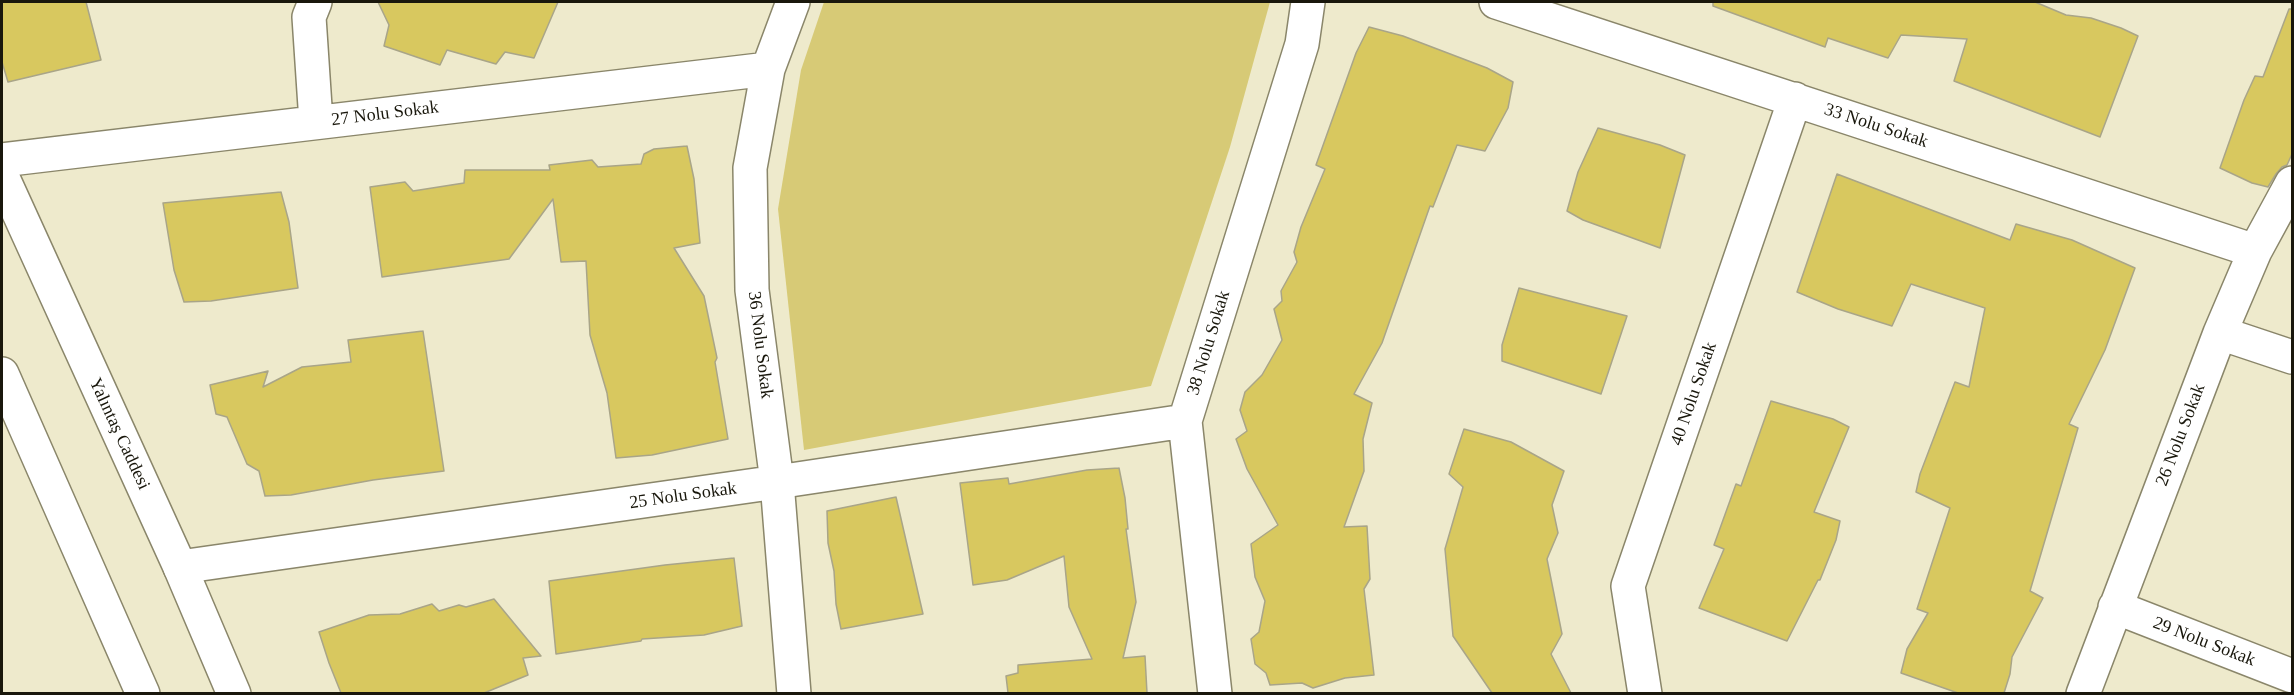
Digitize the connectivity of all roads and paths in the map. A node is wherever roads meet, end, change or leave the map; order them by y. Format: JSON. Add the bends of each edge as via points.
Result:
{"nodes":[{"id":1,"x":315,"y":2,"type":"edge"},
{"id":2,"x":793,"y":2,"type":"edge"},
{"id":3,"x":1308,"y":2,"type":"edge"},
{"id":4,"x":1496,"y":2,"type":"edge"},
{"id":5,"x":768,"y":69,"type":"junction"},
{"id":6,"x":1795,"y":99,"type":"junction"},
{"id":7,"x":316,"y":122,"type":"junction"},
{"id":8,"x":2,"y":160,"type":"edge"},
{"id":9,"x":2,"y":176,"type":"edge"},
{"id":10,"x":2292,"y":183,"type":"edge"},
{"id":11,"x":2255,"y":251,"type":"junction"},
{"id":12,"x":2220,"y":333,"type":"junction"},
{"id":13,"x":2292,"y":357,"type":"edge"},
{"id":14,"x":2,"y":374,"type":"edge"},
{"id":15,"x":1185,"y":421,"type":"junction"},
{"id":16,"x":777,"y":482,"type":"junction"},
{"id":17,"x":180,"y":567,"type":"junction"},
{"id":18,"x":2115,"y":607,"type":"junction"},
{"id":19,"x":2292,"y":676,"type":"edge"},
{"id":20,"x":143,"y":693,"type":"edge"},
{"id":21,"x":234,"y":693,"type":"edge"},
{"id":22,"x":795,"y":693,"type":"edge"},
{"id":23,"x":1215,"y":693,"type":"edge"},
{"id":24,"x":1645,"y":693,"type":"edge"},
{"id":25,"x":2083,"y":693,"type":"edge"}],
"edges":[{"from":1,"to":7,"type":"street","via":[[309,17]]},
{"from":2,"to":5,"type":"street","name":"36 Nolu Sokak"},
{"from":3,"to":15,"type":"street","name":"38 Nolu Sokak","via":[[1302,44]]},
{"from":4,"to":6,"type":"street","name":"33 Nolu Sokak"},
{"from":5,"to":7,"type":"street","name":"27 Nolu Sokak"},
{"from":5,"to":16,"type":"street","name":"36 Nolu Sokak","via":[[750,168],[752,290]]},
{"from":6,"to":11,"type":"street","name":"33 Nolu Sokak"},
{"from":6,"to":24,"type":"street","name":"40 Nolu Sokak","via":[[1628,586]]},
{"from":7,"to":8,"type":"street","name":"27 Nolu Sokak"},
{"from":9,"to":17,"type":"street","name":"Yalıntaş Caddesi"},
{"from":10,"to":11,"type":"street","name":"26 Nolu Sokak"},
{"from":11,"to":12,"type":"street","name":"26 Nolu Sokak"},
{"from":12,"to":13,"type":"street"},
{"from":12,"to":18,"type":"street","name":"26 Nolu Sokak"},
{"from":14,"to":20,"type":"street"},
{"from":15,"to":16,"type":"street","name":"25 Nolu Sokak"},
{"from":15,"to":23,"type":"street","name":"38 Nolu Sokak"},
{"from":16,"to":17,"type":"street","name":"25 Nolu Sokak"},
{"from":16,"to":22,"type":"street","name":"36 Nolu Sokak"},
{"from":17,"to":21,"type":"street","name":"Yalıntaş Caddesi"},
{"from":18,"to":19,"type":"street","name":"29 Nolu Sokak"},
{"from":18,"to":25,"type":"street","name":"26 Nolu Sokak"}]}
